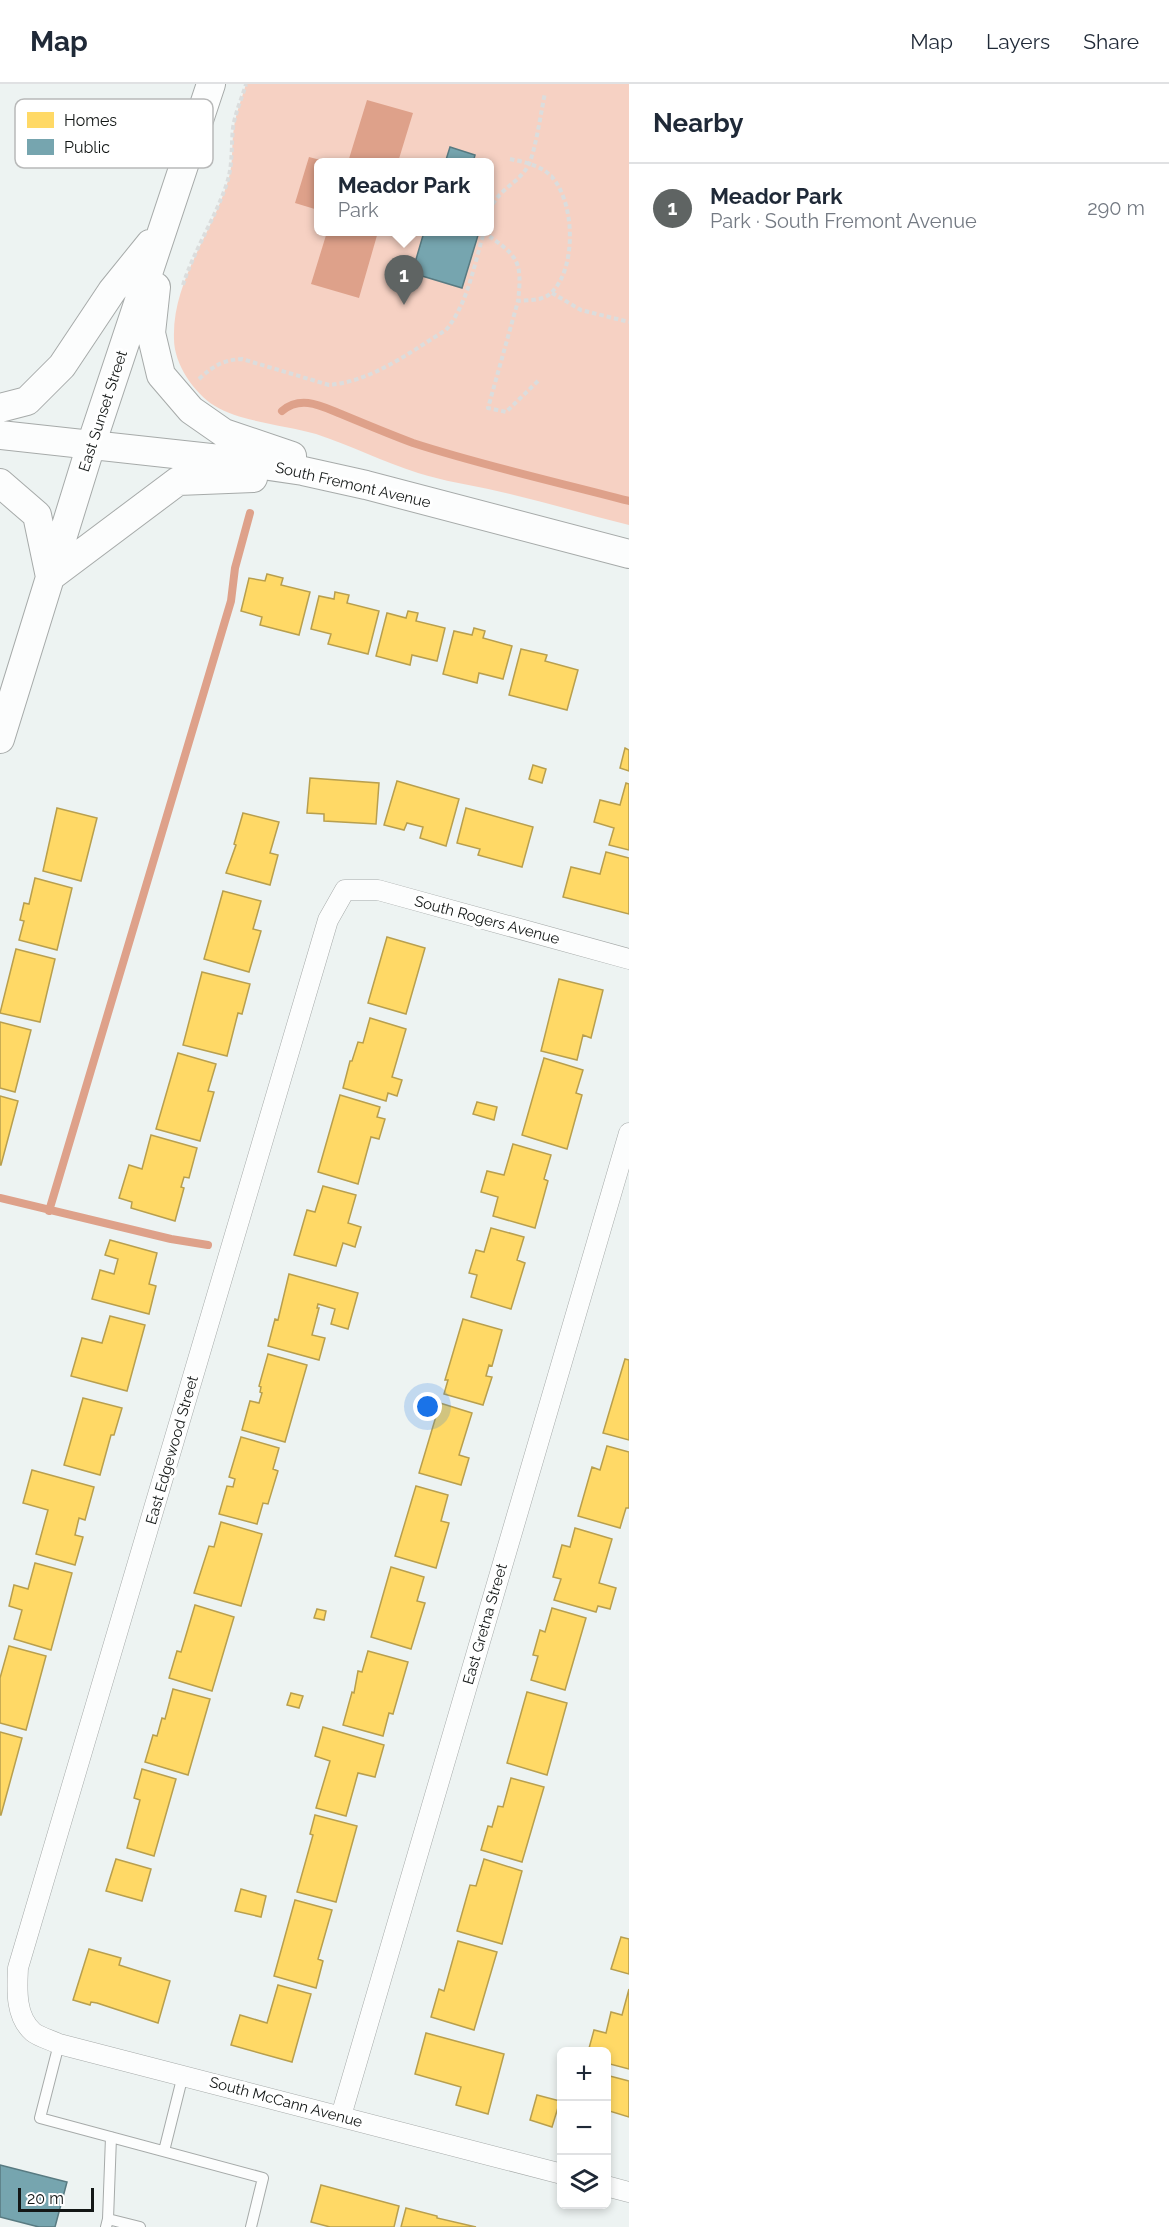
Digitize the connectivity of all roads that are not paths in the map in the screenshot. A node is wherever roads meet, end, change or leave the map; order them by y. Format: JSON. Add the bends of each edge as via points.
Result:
{"nodes":[{"id":1,"x":211,"y":84,"type":"edge"},
{"id":2,"x":206,"y":99,"type":"edge"},
{"id":3,"x":183,"y":168,"type":"edge"},
{"id":4,"x":163,"y":228,"type":"junction"},
{"id":5,"x":0,"y":408,"type":"edge"},
{"id":6,"x":0,"y":435,"type":"edge"},
{"id":7,"x":91,"y":445,"type":"junction"},
{"id":8,"x":325,"y":475,"type":"junction"},
{"id":9,"x":0,"y":483,"type":"edge"},
{"id":10,"x":629,"y":554,"type":"edge"},
{"id":11,"x":50,"y":577,"type":"junction"},
{"id":12,"x":0,"y":739,"type":"edge"},
{"id":13,"x":345,"y":890,"type":"joint"},
{"id":14,"x":629,"y":959,"type":"edge"},
{"id":15,"x":629,"y":1133,"type":"edge"},
{"id":16,"x":21,"y":2014,"type":"joint"},
{"id":17,"x":59,"y":2044,"type":"junction"},
{"id":18,"x":183,"y":2075,"type":"junction"},
{"id":19,"x":340,"y":2116,"type":"junction"},
{"id":20,"x":111,"y":2137,"type":"junction"},
{"id":21,"x":164,"y":2151,"type":"junction"},
{"id":22,"x":557,"y":2173,"type":"edge"},
{"id":23,"x":611,"y":2187,"type":"edge"},
{"id":24,"x":629,"y":2192,"type":"edge"},
{"id":25,"x":107,"y":2223,"type":"edge"},
{"id":26,"x":140,"y":2227,"type":"edge"},
{"id":27,"x":251,"y":2227,"type":"edge"}],
"edges":[{"from":1,"to":2,"type":"main road","name":"East Sunset Street"},
{"from":3,"to":4,"type":"main road","name":"East Sunset Street"},
{"from":4,"to":5,"type":"main road","via":[[112,291],[62,366],[27,400]]},
{"from":4,"to":7,"type":"main road","name":"East Sunset Street"},
{"from":4,"to":8,"type":"main road","via":[[151,333],[161,375],[192,410],[224,433],[299,458]]},
{"from":6,"to":7,"type":"main road","name":"South Fremont Avenue"},
{"from":7,"to":8,"type":"main road","name":"South Fremont Avenue"},
{"from":7,"to":11,"type":"main road","name":"East Sunset Street"},
{"from":8,"to":10,"type":"main road","name":"South Fremont Avenue"},
{"from":8,"to":11,"type":"main road","via":[[310,480],[236,477],[178,482]]},
{"from":9,"to":11,"type":"main road","via":[[37,516]]},
{"from":11,"to":12,"type":"main road","name":"East Sunset Street"},
{"from":13,"to":14,"type":"street","name":"South Rogers Avenue","via":[[378,890]]},
{"from":13,"to":16,"type":"street","name":"East Edgewood Street","via":[[328,920],[18,1968],[16,1992]]},
{"from":15,"to":19,"type":"street","name":"East Gretna Street"},
{"from":16,"to":17,"type":"street","name":"South McCann Avenue","via":[[33,2032]]},
{"from":17,"to":18,"type":"street","name":"South McCann Avenue"},
{"from":17,"to":20,"type":"lane","via":[[40,2118]]},
{"from":18,"to":19,"type":"street","name":"South McCann Avenue"},
{"from":18,"to":21,"type":"lane"},
{"from":19,"to":22,"type":"street","name":"South McCann Avenue"},
{"from":20,"to":21,"type":"lane"},
{"from":20,"to":25,"type":"lane"},
{"from":21,"to":27,"type":"lane","via":[[263,2178]]},
{"from":23,"to":24,"type":"street"},
{"from":25,"to":26,"type":"lane"}]}
